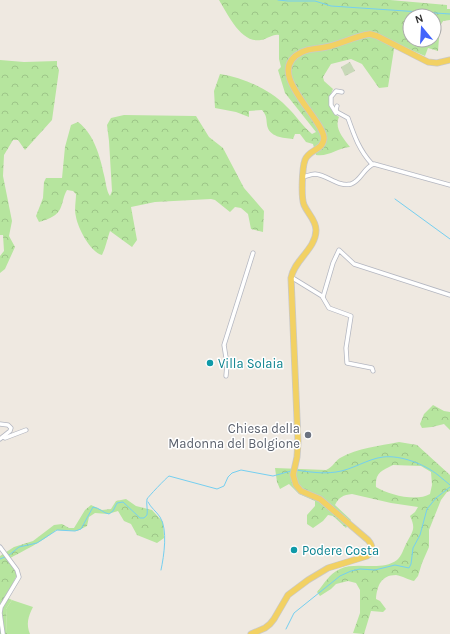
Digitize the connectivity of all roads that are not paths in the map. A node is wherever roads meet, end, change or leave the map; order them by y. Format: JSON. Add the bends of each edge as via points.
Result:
{"nodes":[{"id":1,"x":450,"y":60,"type":"edge"},
{"id":2,"x":342,"y":92,"type":"dead end"},
{"id":3,"x":337,"y":106,"type":"dead end"},
{"id":4,"x":343,"y":115,"type":"junction"},
{"id":5,"x":372,"y":164,"type":"junction"},
{"id":6,"x":303,"y":177,"type":"junction"},
{"id":7,"x":450,"y":185,"type":"edge"},
{"id":8,"x":253,"y":253,"type":"dead end"},
{"id":9,"x":291,"y":277,"type":"junction"},
{"id":10,"x":450,"y":296,"type":"edge"},
{"id":11,"x":323,"y":297,"type":"junction"},
{"id":12,"x":373,"y":371,"type":"dead end"},
{"id":13,"x":226,"y":376,"type":"dead end"},
{"id":14,"x":0,"y":424,"type":"edge"},
{"id":15,"x":26,"y":430,"type":"dead end"},
{"id":16,"x":1,"y":438,"type":"edge"},
{"id":17,"x":1,"y":549,"type":"edge"},
{"id":18,"x":3,"y":634,"type":"edge"},
{"id":19,"x":251,"y":634,"type":"edge"}],
"edges":[{"from":1,"to":6,"type":"main road","via":[[428,62],[371,34],[298,54],[290,65],[290,82],[324,137],[321,146],[306,157]]},
{"from":2,"to":4,"type":"street","via":[[334,93],[330,101],[334,111]]},
{"from":3,"to":4,"type":"street","via":[[336,110]]},
{"from":4,"to":5,"type":"street","via":[[348,118],[362,153]]},
{"from":5,"to":6,"type":"street","via":[[350,184],[336,182],[318,174]]},
{"from":5,"to":7,"type":"street"},
{"from":6,"to":9,"type":"main road","via":[[303,203],[315,224],[316,232]]},
{"from":8,"to":13,"type":"street","via":[[224,345]]},
{"from":9,"to":11,"type":"street"},
{"from":9,"to":19,"type":"main road","via":[[297,422],[294,480],[299,489],[322,500],[368,540],[372,550],[366,557],[325,569],[299,585],[285,598],[270,624]]},
{"from":10,"to":11,"type":"street","via":[[354,264],[340,250]]},
{"from":11,"to":12,"type":"street","via":[[329,308],[351,316],[346,348],[347,363],[372,368]]},
{"from":14,"to":16,"type":"street","via":[[11,428]]},
{"from":15,"to":16,"type":"street"},
{"from":17,"to":18,"type":"street","via":[[17,570],[19,577],[1,607]]}]}
